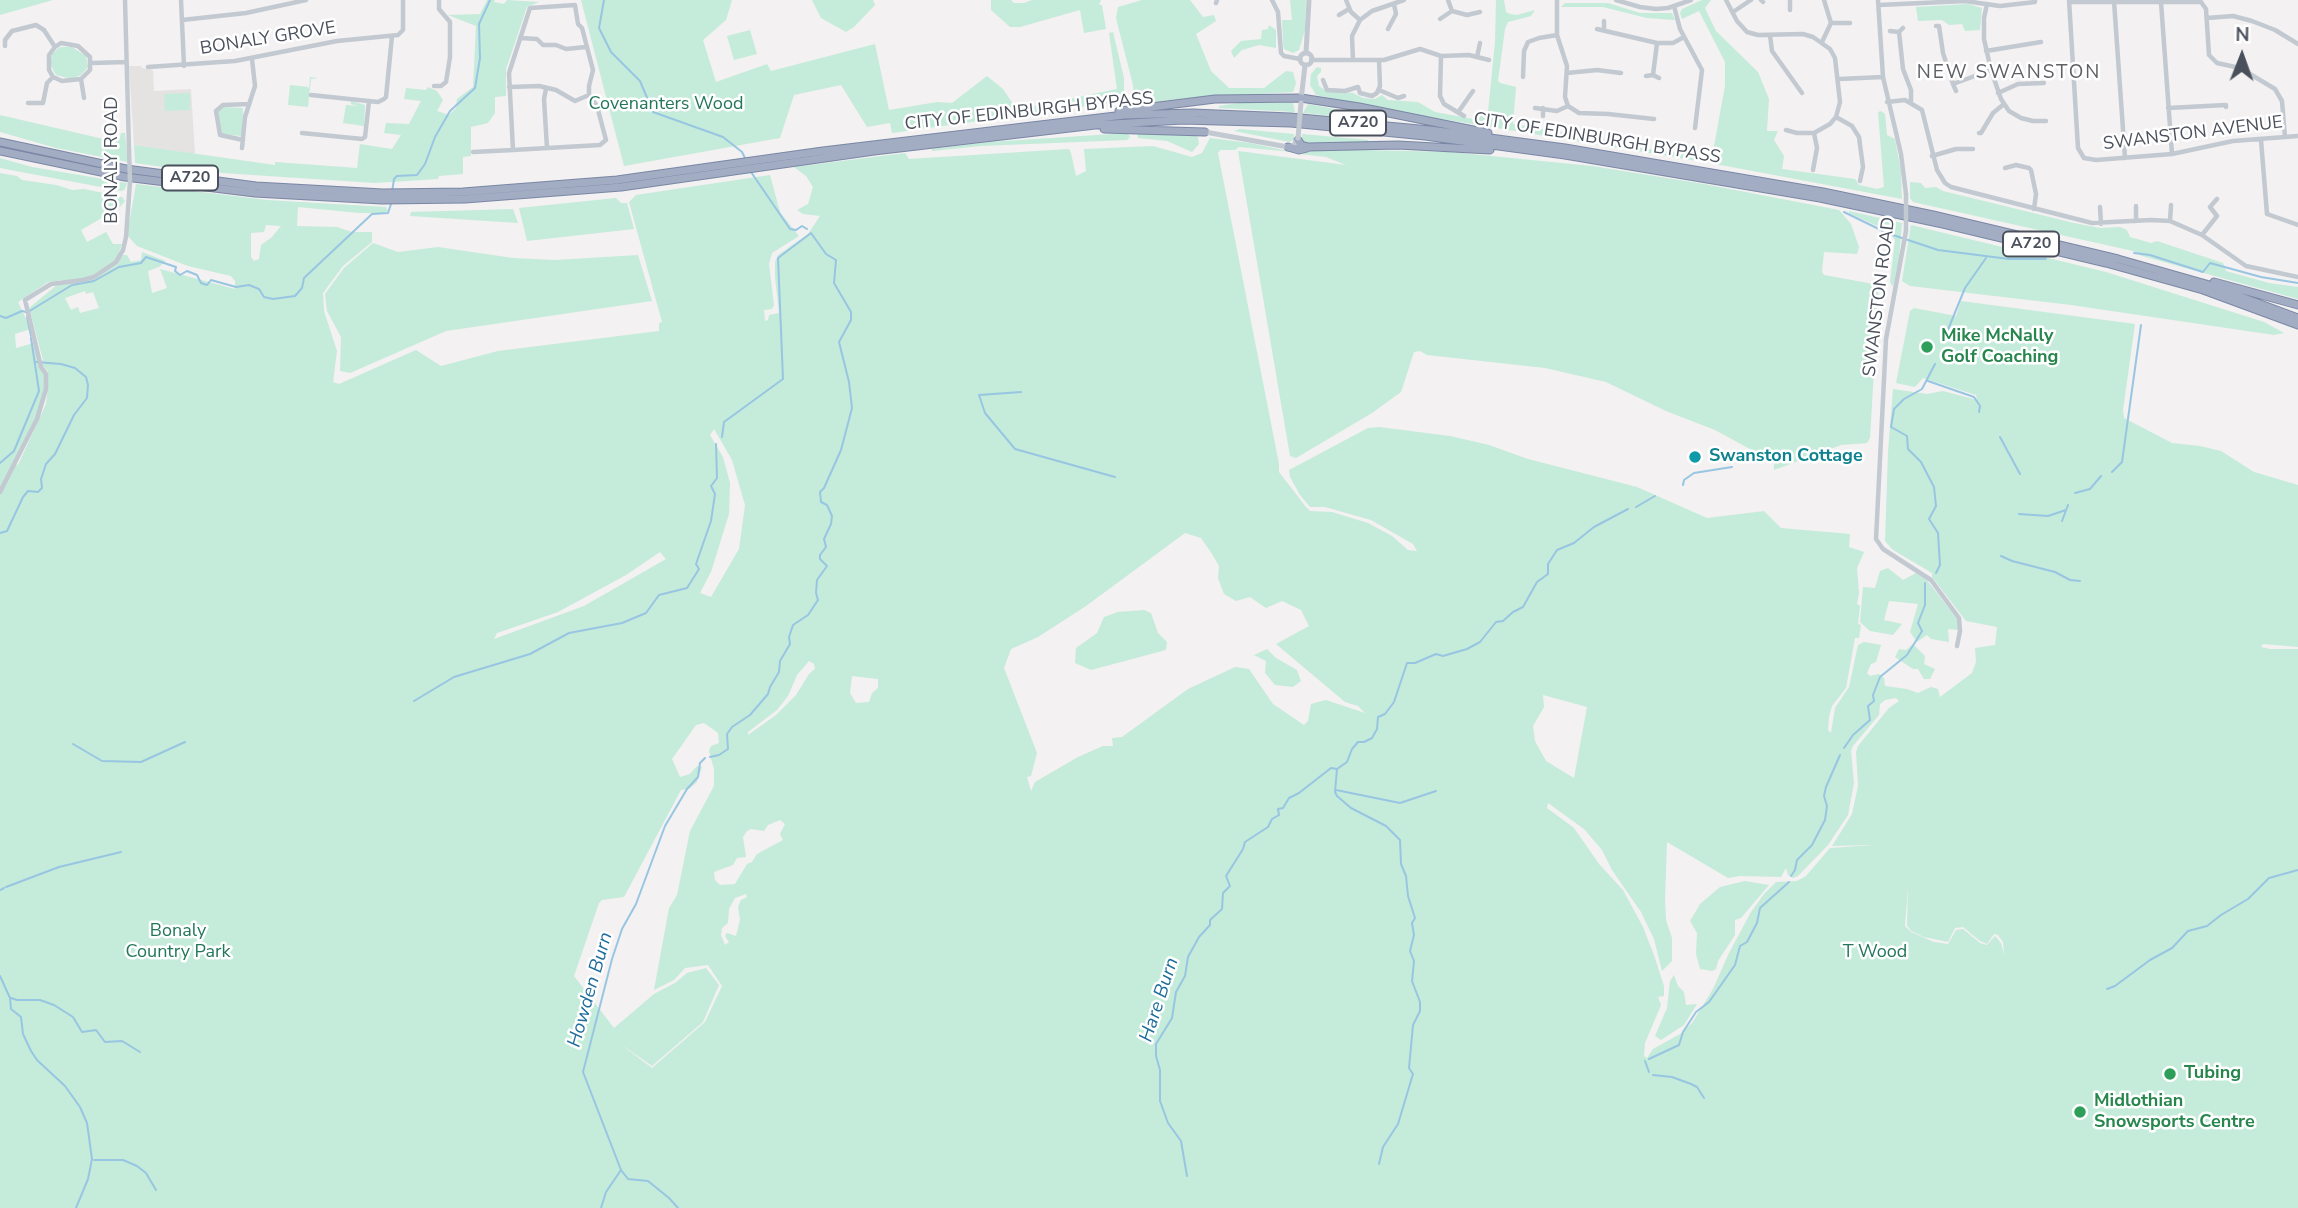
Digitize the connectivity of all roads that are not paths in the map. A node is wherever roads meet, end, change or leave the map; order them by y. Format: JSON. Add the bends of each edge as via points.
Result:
{"nodes":[{"id":1,"x":125,"y":0,"type":"edge"},
{"id":2,"x":181,"y":0,"type":"edge"},
{"id":3,"x":306,"y":0,"type":"edge"},
{"id":4,"x":403,"y":0,"type":"edge"},
{"id":5,"x":439,"y":0,"type":"edge"},
{"id":6,"x":1272,"y":0,"type":"edge"},
{"id":7,"x":1309,"y":0,"type":"edge"},
{"id":8,"x":1346,"y":0,"type":"edge"},
{"id":9,"x":1404,"y":0,"type":"edge"},
{"id":10,"x":1448,"y":0,"type":"edge"},
{"id":11,"x":1557,"y":0,"type":"edge"},
{"id":12,"x":1616,"y":0,"type":"edge"},
{"id":13,"x":1691,"y":0,"type":"edge"},
{"id":14,"x":1726,"y":0,"type":"edge"},
{"id":15,"x":1751,"y":0,"type":"edge"},
{"id":16,"x":1790,"y":0,"type":"edge"},
{"id":17,"x":1824,"y":0,"type":"edge"},
{"id":18,"x":2035,"y":0,"type":"edge"},
{"id":19,"x":2069,"y":1,"type":"edge"},
{"id":20,"x":2114,"y":1,"type":"edge"},
{"id":21,"x":2161,"y":1,"type":"edge"},
{"id":22,"x":542,"y":3,"type":"edge"},
{"id":23,"x":1879,"y":3,"type":"edge"},
{"id":24,"x":1394,"y":4,"type":"junction"},
{"id":25,"x":1987,"y":4,"type":"junction"},
{"id":26,"x":1674,"y":6,"type":"junction"},
{"id":27,"x":1349,"y":9,"type":"junction"},
{"id":28,"x":1790,"y":10,"type":"dead end"},
{"id":29,"x":1452,"y":11,"type":"junction"},
{"id":30,"x":1480,"y":12,"type":"dead end"},
{"id":31,"x":1732,"y":12,"type":"junction"},
{"id":32,"x":1339,"y":15,"type":"dead end"},
{"id":33,"x":2207,"y":18,"type":"junction"},
{"id":34,"x":1440,"y":19,"type":"dead end"},
{"id":35,"x":182,"y":20,"type":"junction"},
{"id":36,"x":1360,"y":20,"type":"junction"},
{"id":37,"x":1604,"y":22,"type":"dead end"},
{"id":38,"x":1831,"y":23,"type":"junction"},
{"id":39,"x":1850,"y":23,"type":"dead end"},
{"id":40,"x":1388,"y":24,"type":"dead end"},
{"id":41,"x":1936,"y":26,"type":"dead end"},
{"id":42,"x":1890,"y":31,"type":"dead end"},
{"id":43,"x":1557,"y":35,"type":"junction"},
{"id":44,"x":392,"y":36,"type":"junction"},
{"id":45,"x":1770,"y":36,"type":"junction"},
{"id":46,"x":1684,"y":37,"type":"junction"},
{"id":47,"x":520,"y":38,"type":"junction"},
{"id":48,"x":1822,"y":42,"type":"junction"},
{"id":49,"x":1480,"y":43,"type":"dead end"},
{"id":50,"x":1657,"y":43,"type":"junction"},
{"id":51,"x":2039,"y":43,"type":"dead end"},
{"id":52,"x":2298,"y":44,"type":"edge"},
{"id":53,"x":5,"y":46,"type":"dead end"},
{"id":54,"x":55,"y":47,"type":"junction"},
{"id":55,"x":586,"y":47,"type":"junction"},
{"id":56,"x":1986,"y":51,"type":"junction"},
{"id":57,"x":1306,"y":54,"type":"junction"},
{"id":58,"x":1441,"y":56,"type":"junction"},
{"id":59,"x":1477,"y":57,"type":"junction"},
{"id":60,"x":252,"y":59,"type":"junction"},
{"id":61,"x":1311,"y":60,"type":"junction"},
{"id":62,"x":1353,"y":60,"type":"junction"},
{"id":63,"x":1379,"y":60,"type":"junction"},
{"id":64,"x":1489,"y":60,"type":"dead end"},
{"id":65,"x":126,"y":62,"type":"junction"},
{"id":66,"x":1302,"y":62,"type":"junction"},
{"id":67,"x":92,"y":63,"type":"junction"},
{"id":68,"x":184,"y":66,"type":"junction"},
{"id":69,"x":148,"y":67,"type":"dead end"},
{"id":70,"x":1990,"y":70,"type":"junction"},
{"id":71,"x":1617,"y":71,"type":"dead end"},
{"id":72,"x":1567,"y":73,"type":"junction"},
{"id":73,"x":1653,"y":75,"type":"junction"},
{"id":74,"x":1646,"y":76,"type":"dead end"},
{"id":75,"x":1523,"y":77,"type":"dead end"},
{"id":76,"x":1883,"y":77,"type":"junction"},
{"id":77,"x":53,"y":78,"type":"junction"},
{"id":78,"x":1659,"y":78,"type":"dead end"},
{"id":79,"x":81,"y":79,"type":"junction"},
{"id":80,"x":1839,"y":79,"type":"junction"},
{"id":81,"x":1323,"y":80,"type":"dead end"},
{"id":82,"x":1953,"y":84,"type":"junction"},
{"id":83,"x":2042,"y":84,"type":"dead end"},
{"id":84,"x":434,"y":86,"type":"dead end"},
{"id":85,"x":1797,"y":86,"type":"junction"},
{"id":86,"x":509,"y":88,"type":"junction"},
{"id":87,"x":546,"y":89,"type":"junction"},
{"id":88,"x":1379,"y":90,"type":"junction"},
{"id":89,"x":1792,"y":90,"type":"dead end"},
{"id":90,"x":1473,"y":91,"type":"dead end"},
{"id":91,"x":1956,"y":91,"type":"dead end"},
{"id":92,"x":1802,"y":93,"type":"dead end"},
{"id":93,"x":1998,"y":93,"type":"junction"},
{"id":94,"x":311,"y":95,"type":"dead end"},
{"id":95,"x":589,"y":95,"type":"junction"},
{"id":96,"x":1404,"y":96,"type":"dead end"},
{"id":97,"x":84,"y":98,"type":"dead end"},
{"id":98,"x":369,"y":101,"type":"junction"},
{"id":99,"x":1301,"y":101,"type":"junction"},
{"id":100,"x":1911,"y":101,"type":"junction"},
{"id":101,"x":1888,"y":102,"type":"junction"},
{"id":102,"x":28,"y":103,"type":"dead end"},
{"id":103,"x":248,"y":104,"type":"junction"},
{"id":104,"x":1444,"y":104,"type":"junction"},
{"id":105,"x":2004,"y":104,"type":"junction"},
{"id":106,"x":1568,"y":106,"type":"junction"},
{"id":107,"x":2227,"y":107,"type":"dead end"},
{"id":108,"x":1439,"y":108,"type":"dead end"},
{"id":109,"x":1535,"y":108,"type":"dead end"},
{"id":110,"x":1543,"y":108,"type":"junction"},
{"id":111,"x":2168,"y":108,"type":"junction"},
{"id":112,"x":1459,"y":111,"type":"junction"},
{"id":113,"x":1464,"y":116,"type":"dead end"},
{"id":114,"x":1543,"y":116,"type":"dead end"},
{"id":115,"x":1836,"y":117,"type":"junction"},
{"id":116,"x":1654,"y":119,"type":"dead end"},
{"id":117,"x":1687,"y":122,"type":"dead end"},
{"id":118,"x":2044,"y":122,"type":"dead end"},
{"id":119,"x":1039,"y":124,"type":"junction"},
{"id":120,"x":1786,"y":130,"type":"dead end"},
{"id":121,"x":1205,"y":132,"type":"joint"},
{"id":122,"x":1026,"y":133,"type":"junction"},
{"id":123,"x":1814,"y":133,"type":"junction"},
{"id":124,"x":1979,"y":133,"type":"dead end"},
{"id":125,"x":302,"y":134,"type":"dead end"},
{"id":126,"x":2298,"y":136,"type":"edge"},
{"id":127,"x":2285,"y":137,"type":"junction"},
{"id":128,"x":1298,"y":139,"type":"junction"},
{"id":129,"x":2261,"y":139,"type":"junction"},
{"id":130,"x":243,"y":140,"type":"junction"},
{"id":131,"x":0,"y":142,"type":"edge"},
{"id":132,"x":1287,"y":147,"type":"junction"},
{"id":133,"x":1308,"y":147,"type":"junction"},
{"id":134,"x":242,"y":148,"type":"dead end"},
{"id":135,"x":547,"y":148,"type":"junction"},
{"id":136,"x":1973,"y":149,"type":"dead end"},
{"id":137,"x":513,"y":150,"type":"junction"},
{"id":138,"x":0,"y":151,"type":"edge"},
{"id":139,"x":473,"y":152,"type":"dead end"},
{"id":140,"x":1565,"y":152,"type":"junction"},
{"id":141,"x":2172,"y":154,"type":"junction"},
{"id":142,"x":1933,"y":156,"type":"junction"},
{"id":143,"x":2126,"y":158,"type":"junction"},
{"id":144,"x":1812,"y":166,"type":"dead end"},
{"id":145,"x":2005,"y":168,"type":"dead end"},
{"id":146,"x":1859,"y":177,"type":"dead end"},
{"id":147,"x":382,"y":196,"type":"junction"},
{"id":148,"x":401,"y":196,"type":"junction"},
{"id":149,"x":2217,"y":199,"type":"dead end"},
{"id":150,"x":2171,"y":205,"type":"dead end"},
{"id":151,"x":2101,"y":206,"type":"dead end"},
{"id":152,"x":2136,"y":206,"type":"dead end"},
{"id":153,"x":2034,"y":209,"type":"junction"},
{"id":154,"x":2136,"y":221,"type":"junction"},
{"id":155,"x":2170,"y":221,"type":"junction"},
{"id":156,"x":2101,"y":224,"type":"junction"},
{"id":157,"x":2298,"y":225,"type":"edge"},
{"id":158,"x":2202,"y":235,"type":"junction"},
{"id":159,"x":2118,"y":259,"type":"junction"},
{"id":160,"x":2298,"y":277,"type":"edge"},
{"id":161,"x":2298,"y":305,"type":"edge"},
{"id":162,"x":2298,"y":317,"type":"edge"},
{"id":163,"x":2298,"y":327,"type":"edge"},
{"id":164,"x":0,"y":492,"type":"edge"},
{"id":165,"x":1957,"y":646,"type":"dead end"}],
"edges":[{"from":1,"to":65,"type":"street","name":"BONALY ROAD"},
{"from":2,"to":35,"type":"street"},
{"from":3,"to":35,"type":"street"},
{"from":4,"to":44,"type":"street","via":[[403,30]]},
{"from":5,"to":84,"type":"street","via":[[439,9],[450,22],[450,57],[446,82]]},
{"from":6,"to":66,"type":"street","via":[[1278,12],[1281,53]]},
{"from":7,"to":57,"type":"street"},
{"from":8,"to":27,"type":"street"},
{"from":9,"to":24,"type":"street"},
{"from":10,"to":29,"type":"street"},
{"from":11,"to":43,"type":"street"},
{"from":12,"to":26,"type":"street","via":[[1648,8]]},
{"from":13,"to":26,"type":"street"},
{"from":14,"to":31,"type":"street"},
{"from":15,"to":31,"type":"street"},
{"from":16,"to":28,"type":"street"},
{"from":17,"to":38,"type":"street"},
{"from":18,"to":25,"type":"street"},
{"from":19,"to":20,"type":"street"},
{"from":19,"to":143,"type":"street","name":"SWANSTON AVENUE","via":[[2080,154],[2089,160]]},
{"from":20,"to":21,"type":"street"},
{"from":20,"to":143,"type":"street"},
{"from":21,"to":33,"type":"street","via":[[2201,2]]},
{"from":21,"to":111,"type":"street"},
{"from":22,"to":47,"type":"street","via":[[529,9]]},
{"from":22,"to":55,"type":"street","via":[[577,5]]},
{"from":23,"to":25,"type":"street"},
{"from":23,"to":76,"type":"street","name":"SWANSTON ROAD"},
{"from":24,"to":36,"type":"street"},
{"from":24,"to":40,"type":"street","via":[[1396,14]]},
{"from":25,"to":56,"type":"street","via":[[1983,27]]},
{"from":26,"to":46,"type":"street"},
{"from":27,"to":32,"type":"street"},
{"from":27,"to":36,"type":"street"},
{"from":29,"to":30,"type":"street"},
{"from":29,"to":34,"type":"street"},
{"from":31,"to":45,"type":"street","via":[[1747,32]]},
{"from":33,"to":52,"type":"street","via":[[2252,21]]},
{"from":33,"to":127,"type":"street","via":[[2212,59],[2240,68],[2275,89],[2282,101]]},
{"from":35,"to":68,"type":"street"},
{"from":36,"to":62,"type":"street","via":[[1352,36]]},
{"from":37,"to":50,"type":"street","via":[[1600,29]]},
{"from":38,"to":39,"type":"street"},
{"from":38,"to":48,"type":"street"},
{"from":41,"to":82,"type":"street"},
{"from":42,"to":100,"type":"street","via":[[1901,30]]},
{"from":43,"to":72,"type":"street"},
{"from":43,"to":75,"type":"street","via":[[1526,41]]},
{"from":44,"to":60,"type":"street","name":"BONALY GROVE","via":[[337,41]]},
{"from":44,"to":98,"type":"street","via":[[386,96]]},
{"from":45,"to":48,"type":"street","via":[[1803,34]]},
{"from":45,"to":85,"type":"street","via":[[1772,51]]},
{"from":46,"to":50,"type":"street"},
{"from":46,"to":117,"type":"street","via":[[1702,70],[1695,126]]},
{"from":47,"to":55,"type":"street","via":[[566,49]]},
{"from":47,"to":86,"type":"street","via":[[510,66]]},
{"from":48,"to":80,"type":"street","via":[[1835,58]]},
{"from":49,"to":59,"type":"street"},
{"from":50,"to":73,"type":"street"},
{"from":51,"to":56,"type":"street"},
{"from":53,"to":54,"type":"street","via":[[12,31],[36,25]]},
{"from":54,"to":67,"type":"street","via":[[74,45]]},
{"from":54,"to":77,"type":"street","via":[[47,62]]},
{"from":55,"to":95,"type":"street","via":[[593,70]]},
{"from":56,"to":70,"type":"street"},
{"from":57,"to":61,"type":"street"},
{"from":57,"to":66,"type":"street","via":[[1301,56]]},
{"from":58,"to":59,"type":"street"},
{"from":58,"to":63,"type":"street","via":[[1420,49]]},
{"from":58,"to":104,"type":"street","via":[[1439,91]]},
{"from":59,"to":64,"type":"street"},
{"from":60,"to":68,"type":"street","name":"BONALY GROVE"},
{"from":60,"to":103,"type":"street","via":[[256,86]]},
{"from":61,"to":62,"type":"street"},
{"from":61,"to":66,"type":"street"},
{"from":62,"to":63,"type":"street"},
{"from":63,"to":88,"type":"street"},
{"from":65,"to":67,"type":"street"},
{"from":65,"to":164,"type":"street","name":"BONALY ROAD","bridge":true,"via":[[130,182],[123,250],[110,268],[83,281],[51,284],[25,300],[47,374],[44,402]]},
{"from":66,"to":99,"type":"street"},
{"from":67,"to":79,"type":"street"},
{"from":68,"to":69,"type":"street","name":"BONALY GROVE"},
{"from":70,"to":82,"type":"street"},
{"from":70,"to":93,"type":"street"},
{"from":71,"to":72,"type":"street"},
{"from":72,"to":106,"type":"street"},
{"from":73,"to":74,"type":"street"},
{"from":73,"to":78,"type":"street"},
{"from":76,"to":80,"type":"street"},
{"from":76,"to":101,"type":"street","name":"SWANSTON ROAD"},
{"from":77,"to":79,"type":"street","via":[[66,82]]},
{"from":77,"to":102,"type":"street","via":[[47,83],[43,103]]},
{"from":79,"to":97,"type":"street"},
{"from":80,"to":115,"type":"street"},
{"from":81,"to":88,"type":"street","via":[[1327,90],[1358,87],[1369,96]]},
{"from":82,"to":91,"type":"street"},
{"from":83,"to":93,"type":"street","via":[[2018,85]]},
{"from":85,"to":89,"type":"street"},
{"from":85,"to":92,"type":"street"},
{"from":86,"to":87,"type":"street"},
{"from":86,"to":137,"type":"street"},
{"from":87,"to":95,"type":"street","via":[[562,92],[575,102]]},
{"from":87,"to":135,"type":"street"},
{"from":88,"to":96,"type":"street"},
{"from":90,"to":112,"type":"street"},
{"from":93,"to":105,"type":"street"},
{"from":94,"to":98,"type":"street"},
{"from":95,"to":135,"type":"street","via":[[597,106],[604,144]]},
{"from":98,"to":125,"type":"street","via":[[362,139]]},
{"from":99,"to":119,"type":"highway","via":[[1215,99]]},
{"from":99,"to":128,"type":"street","bridge":true},
{"from":99,"to":140,"type":"highway","via":[[1359,107]]},
{"from":100,"to":101,"type":"street"},
{"from":100,"to":142,"type":"street","via":[[1925,116]]},
{"from":101,"to":165,"type":"street","name":"SWANSTON ROAD","bridge":true,"via":[[1901,154],[1906,231],[1886,339],[1876,539],[1885,551],[1931,580],[1960,621]]},
{"from":103,"to":130,"type":"street"},
{"from":103,"to":130,"type":"street","via":[[221,106],[216,113],[220,135]]},
{"from":104,"to":108,"type":"street"},
{"from":104,"to":112,"type":"street"},
{"from":105,"to":118,"type":"street","via":[[2021,118]]},
{"from":105,"to":124,"type":"street"},
{"from":106,"to":110,"type":"street","via":[[1557,111]]},
{"from":106,"to":116,"type":"street","via":[[1579,113],[1646,122]]},
{"from":107,"to":111,"type":"street"},
{"from":109,"to":110,"type":"street"},
{"from":110,"to":114,"type":"street"},
{"from":111,"to":141,"type":"street"},
{"from":112,"to":113,"type":"street"},
{"from":115,"to":123,"type":"street"},
{"from":115,"to":146,"type":"street","via":[[1852,126],[1859,137]]},
{"from":119,"to":140,"type":"highway","name":"CITY OF EDINBURGH BYPASS","number":"A720","via":[[1125,115],[1242,114],[1430,130]]},
{"from":119,"to":148,"type":"highway","name":"CITY OF EDINBURGH BYPASS","number":"A720","via":[[589,183]]},
{"from":120,"to":123,"type":"street","via":[[1796,135]]},
{"from":121,"to":122,"type":"highway"},
{"from":121,"to":132,"type":"street"},
{"from":122,"to":140,"type":"highway","name":"CITY OF EDINBURGH BYPASS","number":"A720","via":[[1183,120],[1250,121]]},
{"from":122,"to":148,"type":"highway","name":"CITY OF EDINBURGH BYPASS","number":"A720","via":[[580,191],[512,197]]},
{"from":123,"to":144,"type":"street","via":[[1817,148]]},
{"from":126,"to":127,"type":"street","name":"SWANSTON AVENUE"},
{"from":127,"to":129,"type":"street","name":"SWANSTON AVENUE"},
{"from":128,"to":132,"type":"street"},
{"from":128,"to":133,"type":"highway"},
{"from":129,"to":141,"type":"street","name":"SWANSTON AVENUE"},
{"from":129,"to":157,"type":"street","via":[[2267,214]]},
{"from":130,"to":134,"type":"street"},
{"from":131,"to":147,"type":"highway","name":"CITY OF EDINBURGH BYPASS","number":"A720","via":[[179,177]]},
{"from":132,"to":133,"type":"highway"},
{"from":133,"to":140,"type":"highway","via":[[1410,145]]},
{"from":135,"to":137,"type":"street"},
{"from":136,"to":142,"type":"street"},
{"from":137,"to":139,"type":"street"},
{"from":138,"to":147,"type":"highway","name":"CITY OF EDINBURGH BYPASS","number":"A720","via":[[188,185],[278,194]]},
{"from":140,"to":159,"type":"highway","name":"CITY OF EDINBURGH BYPASS","number":"A720","via":[[1823,192]]},
{"from":140,"to":163,"type":"highway","name":"CITY OF EDINBURGH BYPASS","number":"A720","via":[[2005,238],[2170,280],[2232,299]]},
{"from":141,"to":143,"type":"street","name":"SWANSTON AVENUE"},
{"from":142,"to":153,"type":"street","via":[[1940,177],[1951,187]]},
{"from":145,"to":153,"type":"street","via":[[2016,164],[2031,170]]},
{"from":147,"to":148,"type":"highway","name":"CITY OF EDINBURGH BYPASS","number":"A720"},
{"from":149,"to":158,"type":"street","via":[[2210,207],[2217,216]]},
{"from":150,"to":155,"type":"street"},
{"from":151,"to":156,"type":"street"},
{"from":152,"to":154,"type":"street"},
{"from":153,"to":156,"type":"street"},
{"from":154,"to":155,"type":"street"},
{"from":154,"to":156,"type":"street"},
{"from":155,"to":158,"type":"street"},
{"from":158,"to":160,"type":"street","via":[[2246,266]]},
{"from":159,"to":161,"type":"highway"},
{"from":159,"to":162,"type":"highway","name":"CITY OF EDINBURGH BYPASS","number":"A720"}]}
